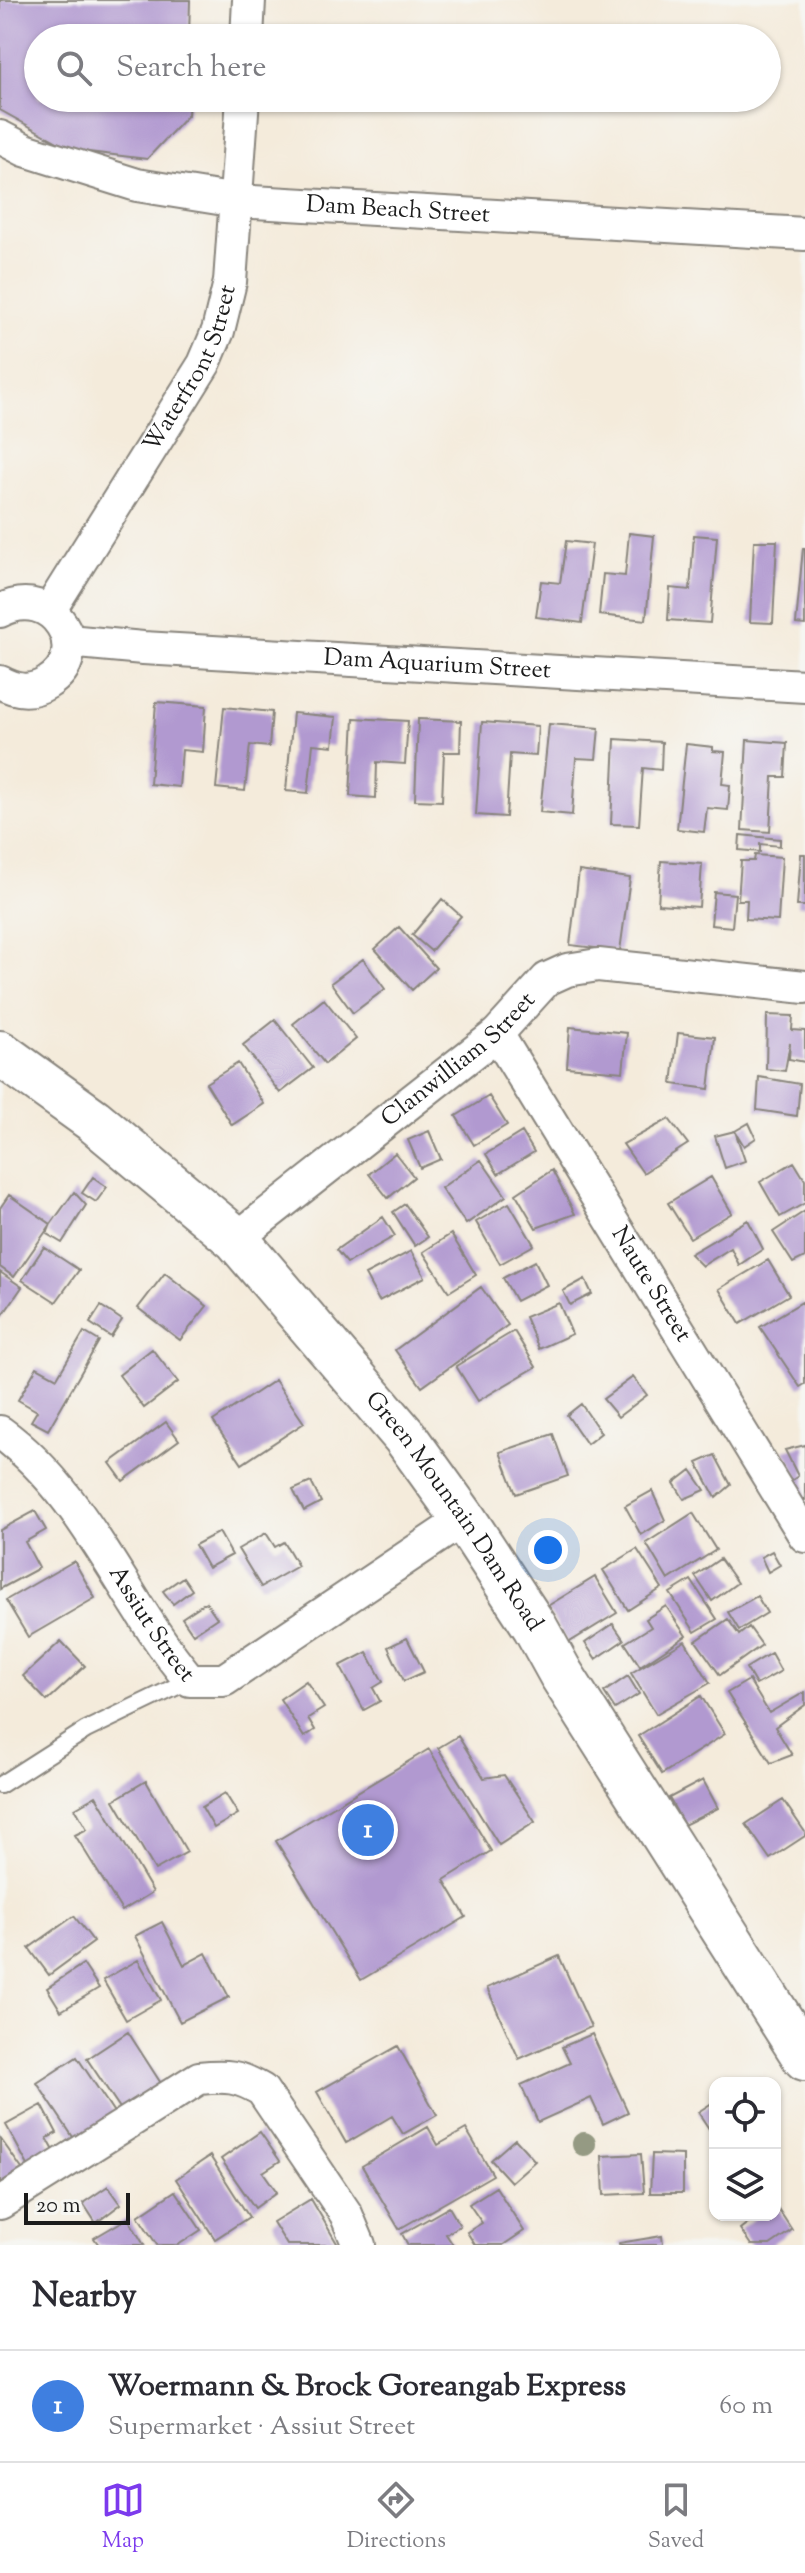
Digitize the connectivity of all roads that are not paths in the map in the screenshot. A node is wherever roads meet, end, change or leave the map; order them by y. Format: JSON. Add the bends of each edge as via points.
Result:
{"nodes":[{"id":1,"x":249,"y":0,"type":"edge"},
{"id":2,"x":248,"y":24,"type":"edge"},
{"id":3,"x":242,"y":112,"type":"edge"},
{"id":4,"x":0,"y":137,"type":"edge"},
{"id":5,"x":237,"y":201,"type":"junction"},
{"id":6,"x":805,"y":234,"type":"edge"},
{"id":7,"x":0,"y":611,"type":"edge"},
{"id":8,"x":49,"y":611,"type":"junction"},
{"id":9,"x":68,"y":641,"type":"junction"},
{"id":10,"x":0,"y":682,"type":"edge"},
{"id":11,"x":805,"y":686,"type":"edge"},
{"id":12,"x":805,"y":987,"type":"edge"},
{"id":13,"x":497,"y":1034,"type":"junction"},
{"id":14,"x":0,"y":1053,"type":"edge"},
{"id":15,"x":236,"y":1239,"type":"junction"},
{"id":16,"x":0,"y":1432,"type":"edge"},
{"id":17,"x":464,"y":1519,"type":"junction"},
{"id":18,"x":805,"y":1536,"type":"edge"},
{"id":19,"x":190,"y":1680,"type":"junction"},
{"id":20,"x":0,"y":1785,"type":"edge"},
{"id":21,"x":805,"y":2058,"type":"edge"},
{"id":22,"x":0,"y":2203,"type":"edge"},
{"id":23,"x":359,"y":2245,"type":"edge"}],
"edges":[{"from":1,"to":2,"type":"street"},
{"from":3,"to":5,"type":"street","name":"Waterfront Street"},
{"from":4,"to":5,"type":"street","name":"Dam Beach Street","via":[[25,150],[137,185]]},
{"from":5,"to":6,"type":"street","name":"Dam Beach Street"},
{"from":5,"to":8,"type":"street","name":"Waterfront Street","via":[[230,282],[204,364]]},
{"from":7,"to":8,"type":"street","via":[[29,603]]},
{"from":8,"to":9,"type":"street"},
{"from":9,"to":10,"type":"street","via":[[68,655],[53,680],[26,690]]},
{"from":9,"to":11,"type":"street","name":"Dam Aquarium Street"},
{"from":12,"to":13,"type":"street","name":"Clanwilliam Street","via":[[598,965],[547,979]]},
{"from":13,"to":15,"type":"street","name":"Clanwilliam Street"},
{"from":13,"to":18,"type":"street","name":"Naute Street"},
{"from":14,"to":15,"type":"street","name":"Green Mountain Dam Road","via":[[93,1120]]},
{"from":15,"to":17,"type":"street","name":"Green Mountain Dam Road","via":[[405,1437]]},
{"from":16,"to":19,"type":"street","name":"Assiut Street","via":[[26,1451],[72,1504]]},
{"from":17,"to":19,"type":"street","name":"Assiut Street","via":[[224,1680]]},
{"from":17,"to":21,"type":"street","name":"Green Mountain Dam Road"},
{"from":19,"to":20,"type":"lane","via":[[86,1730]]},
{"from":22,"to":23,"type":"street","via":[[199,2078],[226,2075],[262,2090],[346,2214]]}]}
